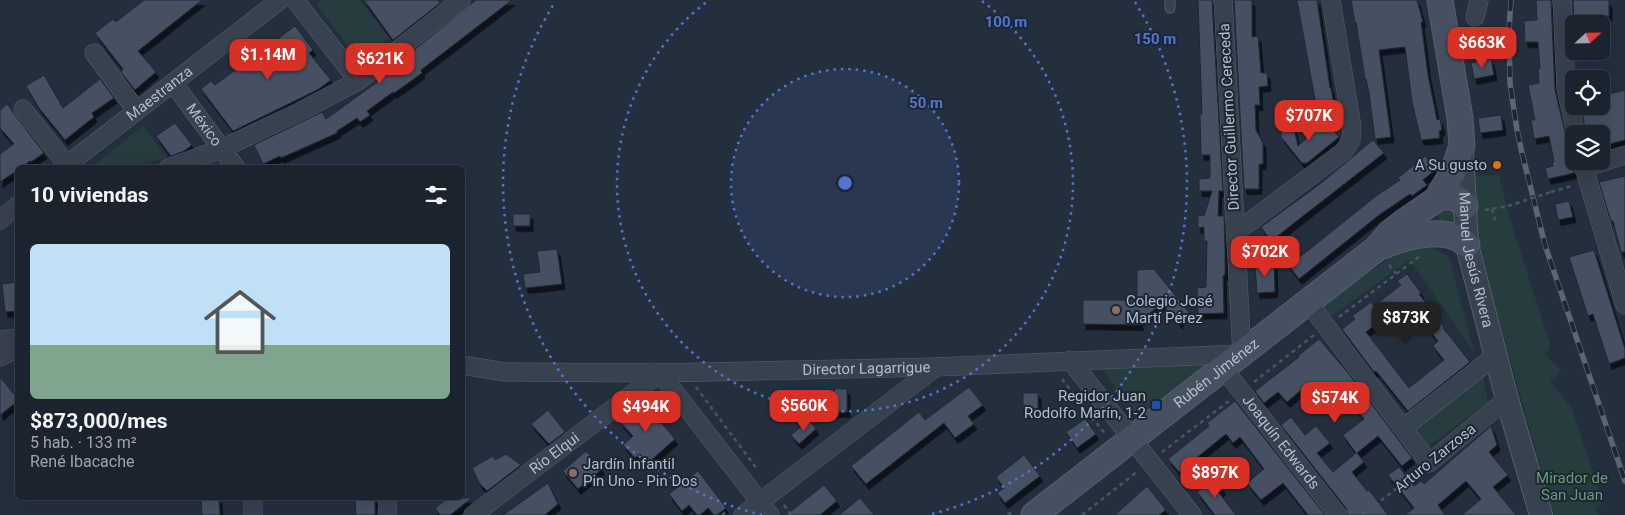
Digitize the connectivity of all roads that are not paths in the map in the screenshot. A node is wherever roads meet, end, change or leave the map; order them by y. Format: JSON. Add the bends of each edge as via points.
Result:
{"nodes":[{"id":1,"x":280,"y":0,"type":"edge"},
{"id":2,"x":294,"y":0,"type":"edge"},
{"id":3,"x":461,"y":0,"type":"edge"},
{"id":4,"x":1224,"y":0,"type":"edge"},
{"id":5,"x":1331,"y":0,"type":"edge"},
{"id":6,"x":1440,"y":0,"type":"edge"},
{"id":7,"x":1562,"y":0,"type":"edge"},
{"id":8,"x":94,"y":53,"type":"dead end"},
{"id":9,"x":358,"y":81,"type":"junction"},
{"id":10,"x":173,"y":83,"type":"junction"},
{"id":11,"x":23,"y":109,"type":"dead end"},
{"id":12,"x":137,"y":111,"type":"junction"},
{"id":13,"x":1574,"y":125,"type":"edge"},
{"id":14,"x":1462,"y":145,"type":"junction"},
{"id":15,"x":221,"y":149,"type":"junction"},
{"id":16,"x":1625,"y":155,"type":"edge"},
{"id":17,"x":1610,"y":160,"type":"edge"},
{"id":18,"x":64,"y":165,"type":"edge"},
{"id":19,"x":66,"y":165,"type":"edge"},
{"id":20,"x":176,"y":165,"type":"edge"},
{"id":21,"x":234,"y":165,"type":"edge"},
{"id":22,"x":1584,"y":170,"type":"edge"},
{"id":23,"x":1437,"y":199,"type":"junction"},
{"id":24,"x":15,"y":207,"type":"edge"},
{"id":25,"x":0,"y":218,"type":"edge"},
{"id":26,"x":1463,"y":224,"type":"junction"},
{"id":27,"x":1234,"y":234,"type":"junction"},
{"id":28,"x":1376,"y":249,"type":"junction"},
{"id":29,"x":1308,"y":302,"type":"junction"},
{"id":30,"x":1625,"y":305,"type":"edge"},
{"id":31,"x":15,"y":338,"type":"edge"},
{"id":32,"x":0,"y":340,"type":"edge"},
{"id":33,"x":15,"y":350,"type":"edge"},
{"id":34,"x":1495,"y":356,"type":"junction"},
{"id":35,"x":0,"y":357,"type":"edge"},
{"id":36,"x":1070,"y":360,"type":"junction"},
{"id":37,"x":1232,"y":361,"type":"junction"},
{"id":38,"x":465,"y":365,"type":"edge"},
{"id":39,"x":936,"y":367,"type":"junction"},
{"id":40,"x":660,"y":373,"type":"junction"},
{"id":41,"x":1507,"y":399,"type":"junction"},
{"id":42,"x":1403,"y":428,"type":"junction"},
{"id":43,"x":1132,"y":439,"type":"junction"},
{"id":44,"x":253,"y":500,"type":"edge"},
{"id":45,"x":388,"y":500,"type":"edge"},
{"id":46,"x":773,"y":504,"type":"edge"},
{"id":47,"x":253,"y":515,"type":"edge"},
{"id":48,"x":387,"y":515,"type":"edge"},
{"id":49,"x":473,"y":515,"type":"edge"},
{"id":50,"x":743,"y":515,"type":"edge"},
{"id":51,"x":1034,"y":515,"type":"edge"},
{"id":52,"x":1192,"y":515,"type":"edge"},
{"id":53,"x":1338,"y":515,"type":"edge"},
{"id":54,"x":1540,"y":515,"type":"edge"}],
"edges":[{"from":1,"to":10,"type":"street","name":"Maestranza"},
{"from":2,"to":9,"type":"street"},
{"from":3,"to":9,"type":"street"},
{"from":4,"to":27,"type":"street","name":"Director Guillermo Cereceda"},
{"from":5,"to":27,"type":"street","via":[[1352,127],[1351,140],[1344,150]]},
{"from":6,"to":14,"type":"main road","name":"Manuel Jesús Rivera"},
{"from":7,"to":13,"type":"street","via":[[1566,89]]},
{"from":8,"to":12,"type":"street"},
{"from":9,"to":15,"type":"street"},
{"from":10,"to":12,"type":"street","name":"Maestranza"},
{"from":10,"to":15,"type":"street","name":"México"},
{"from":11,"to":18,"type":"street"},
{"from":12,"to":19,"type":"street","name":"Maestranza"},
{"from":14,"to":23,"type":"main road","name":"Rubén Jiménez","via":[[1454,170]]},
{"from":14,"to":26,"type":"street","name":"Manuel Jesús Rivera"},
{"from":15,"to":20,"type":"street"},
{"from":15,"to":21,"type":"street","name":"México"},
{"from":16,"to":17,"type":"street"},
{"from":22,"to":30,"type":"street"},
{"from":23,"to":26,"type":"main road","via":[[1458,198]]},
{"from":23,"to":28,"type":"main road","name":"Rubén Jiménez","via":[[1389,234]]},
{"from":24,"to":25,"type":"street"},
{"from":26,"to":28,"type":"main road","name":"Rubén Jiménez","via":[[1397,240]]},
{"from":26,"to":34,"type":"street","name":"Manuel Jesús Rivera"},
{"from":27,"to":37,"type":"street","name":"Director Guillermo Cereceda"},
{"from":28,"to":29,"type":"main road","name":"Rubén Jiménez"},
{"from":29,"to":37,"type":"main road","name":"Rubén Jiménez"},
{"from":29,"to":42,"type":"street"},
{"from":31,"to":32,"type":"street"},
{"from":33,"to":35,"type":"street"},
{"from":34,"to":41,"type":"street","name":"Manuel Jesús Rivera"},
{"from":34,"to":42,"type":"street"},
{"from":36,"to":37,"type":"street","name":"Director Lagarrigue"},
{"from":36,"to":39,"type":"street","name":"Director Lagarrigue"},
{"from":36,"to":43,"type":"street"},
{"from":37,"to":43,"type":"main road","name":"Rubén Jiménez"},
{"from":37,"to":53,"type":"street","name":"Joaquín Edwards","via":[[1242,392]]},
{"from":38,"to":40,"type":"street","name":"Director Lagarrigue","via":[[505,372]]},
{"from":39,"to":40,"type":"street","name":"Director Lagarrigue"},
{"from":39,"to":46,"type":"street"},
{"from":40,"to":46,"type":"street"},
{"from":40,"to":49,"type":"street","name":"Río Elqui"},
{"from":41,"to":42,"type":"street","name":"Arturo Zarzosa","via":[[1429,463]]},
{"from":41,"to":54,"type":"street","name":"Manuel Jesús Rivera"},
{"from":43,"to":51,"type":"main road","name":"Rubén Jiménez"},
{"from":43,"to":52,"type":"street"},
{"from":44,"to":47,"type":"street"},
{"from":45,"to":48,"type":"street"},
{"from":46,"to":50,"type":"street"}]}
